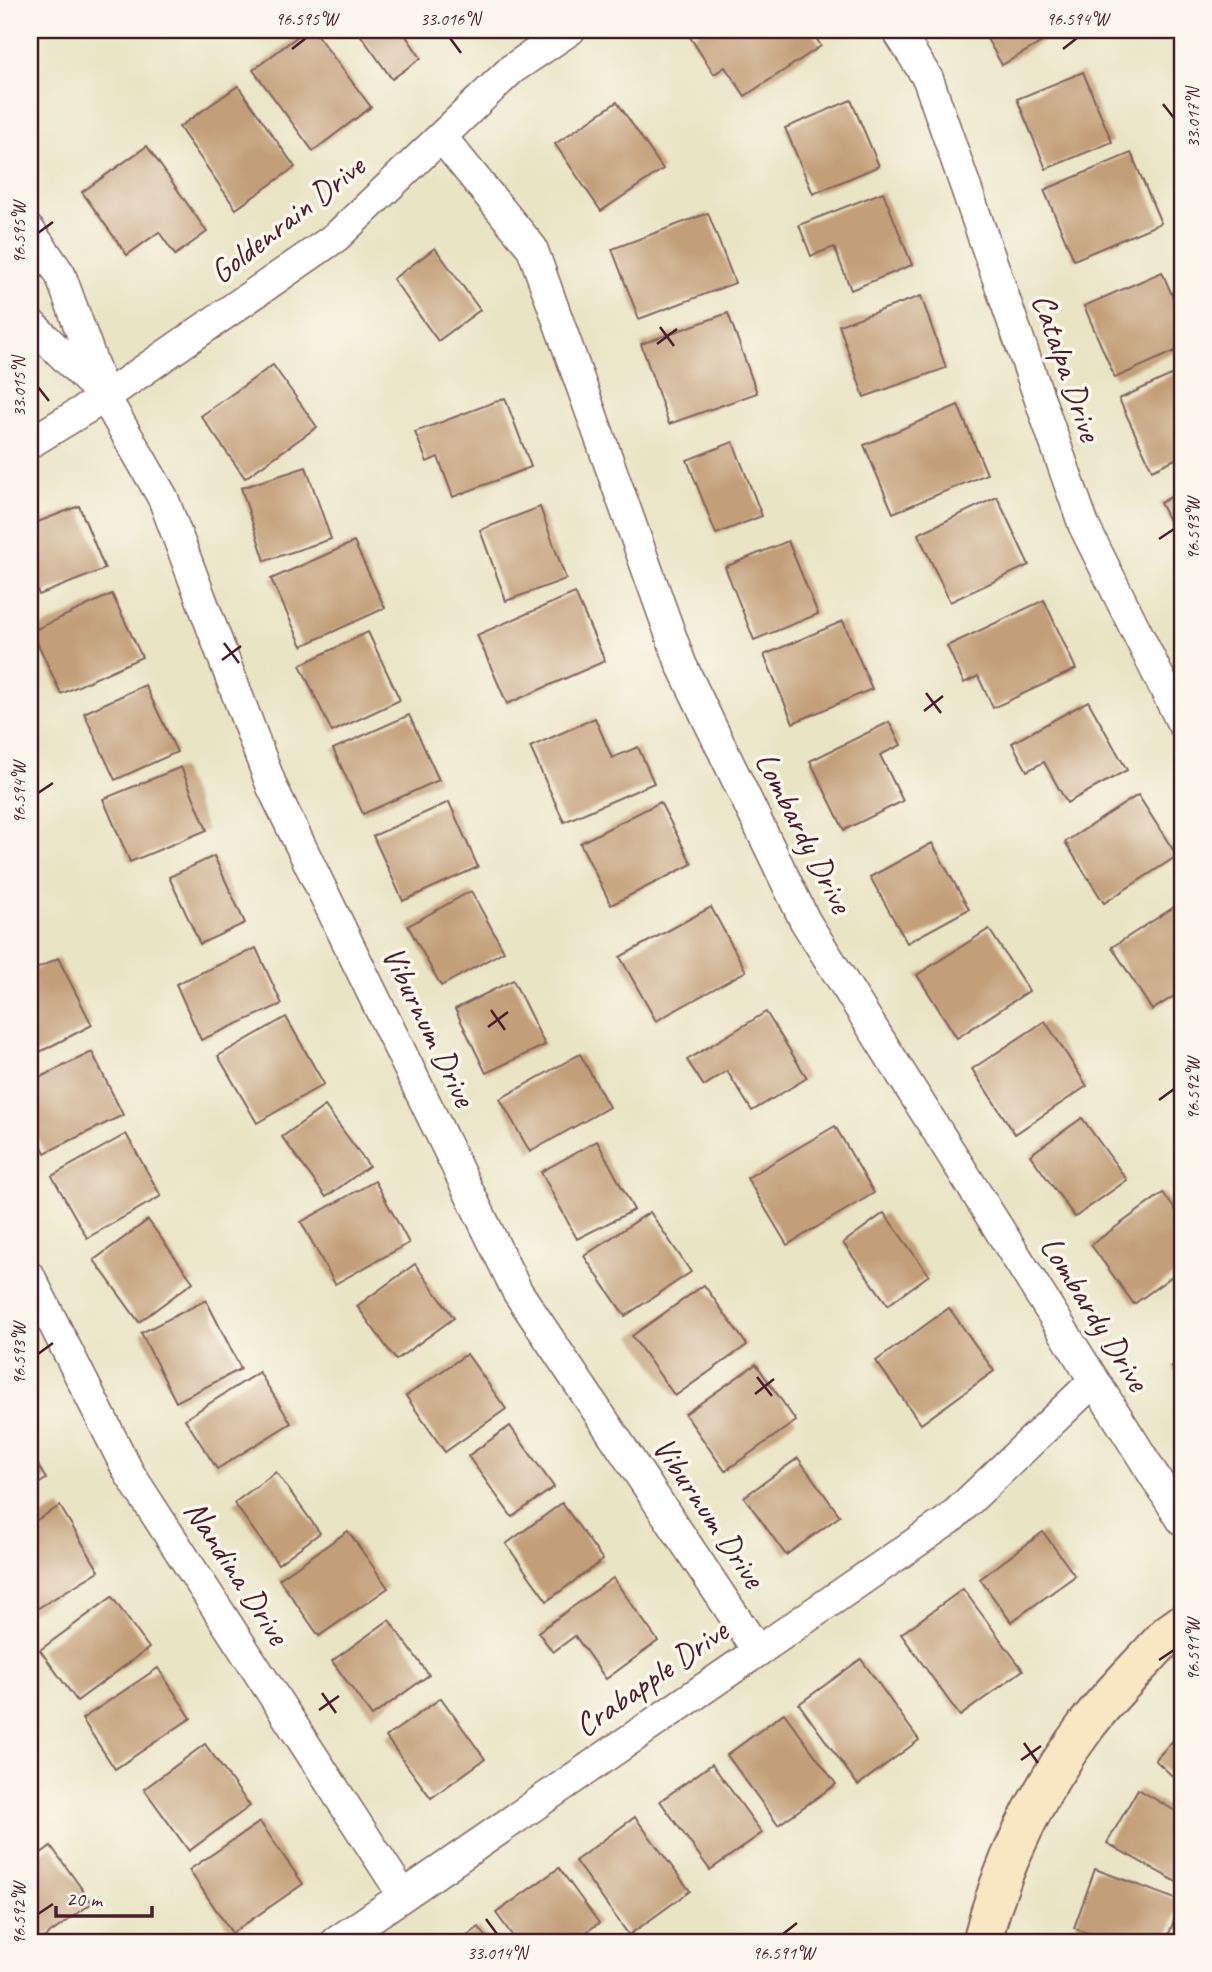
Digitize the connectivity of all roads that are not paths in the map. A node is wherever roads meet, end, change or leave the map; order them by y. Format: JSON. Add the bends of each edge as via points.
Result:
{"nodes":[{"id":1,"x":570,"y":30,"type":"edge"},
{"id":2,"x":897,"y":30,"type":"edge"},
{"id":3,"x":443,"y":139,"type":"junction"},
{"id":4,"x":30,"y":232,"type":"edge"},
{"id":5,"x":30,"y":323,"type":"edge"},
{"id":6,"x":105,"y":397,"type":"junction"},
{"id":7,"x":30,"y":443,"type":"edge"},
{"id":8,"x":1182,"y":723,"type":"edge"},
{"id":9,"x":30,"y":1277,"type":"edge"},
{"id":10,"x":1094,"y":1381,"type":"junction"},
{"id":11,"x":1182,"y":1520,"type":"edge"},
{"id":12,"x":1182,"y":1624,"type":"edge"},
{"id":13,"x":757,"y":1650,"type":"junction"},
{"id":14,"x":403,"y":1895,"type":"junction"},
{"id":15,"x":336,"y":1942,"type":"edge"},
{"id":16,"x":982,"y":1942,"type":"edge"}],
"edges":[{"from":1,"to":3,"type":"street","name":"Goldenrain Drive","via":[[512,69]]},
{"from":2,"to":8,"type":"street","name":"Catalpa Drive","via":[[928,79],[1084,526]]},
{"from":3,"to":6,"type":"street","name":"Goldenrain Drive","via":[[336,237]]},
{"from":3,"to":10,"type":"street","name":"Lombardy Drive","via":[[533,248],[681,664],[805,921]]},
{"from":4,"to":6,"type":"street","name":"Viburnum Drive","via":[[60,274]]},
{"from":5,"to":6,"type":"street","name":"Viburnum Drive"},
{"from":6,"to":7,"type":"street","name":"Goldenrain Drive"},
{"from":6,"to":13,"type":"street","name":"Viburnum Drive","via":[[163,498],[272,787],[517,1291]]},
{"from":9,"to":14,"type":"street","name":"Nandina Drive","via":[[129,1473]]},
{"from":10,"to":11,"type":"street","name":"Lombardy Drive"},
{"from":10,"to":13,"type":"street","name":"Crabapple Drive","via":[[950,1519]]},
{"from":12,"to":16,"type":"street","via":[[1086,1726],[1033,1807]]},
{"from":13,"to":14,"type":"street","name":"Crabapple Drive"},
{"from":14,"to":15,"type":"street","name":"Crabapple Drive"}]}
